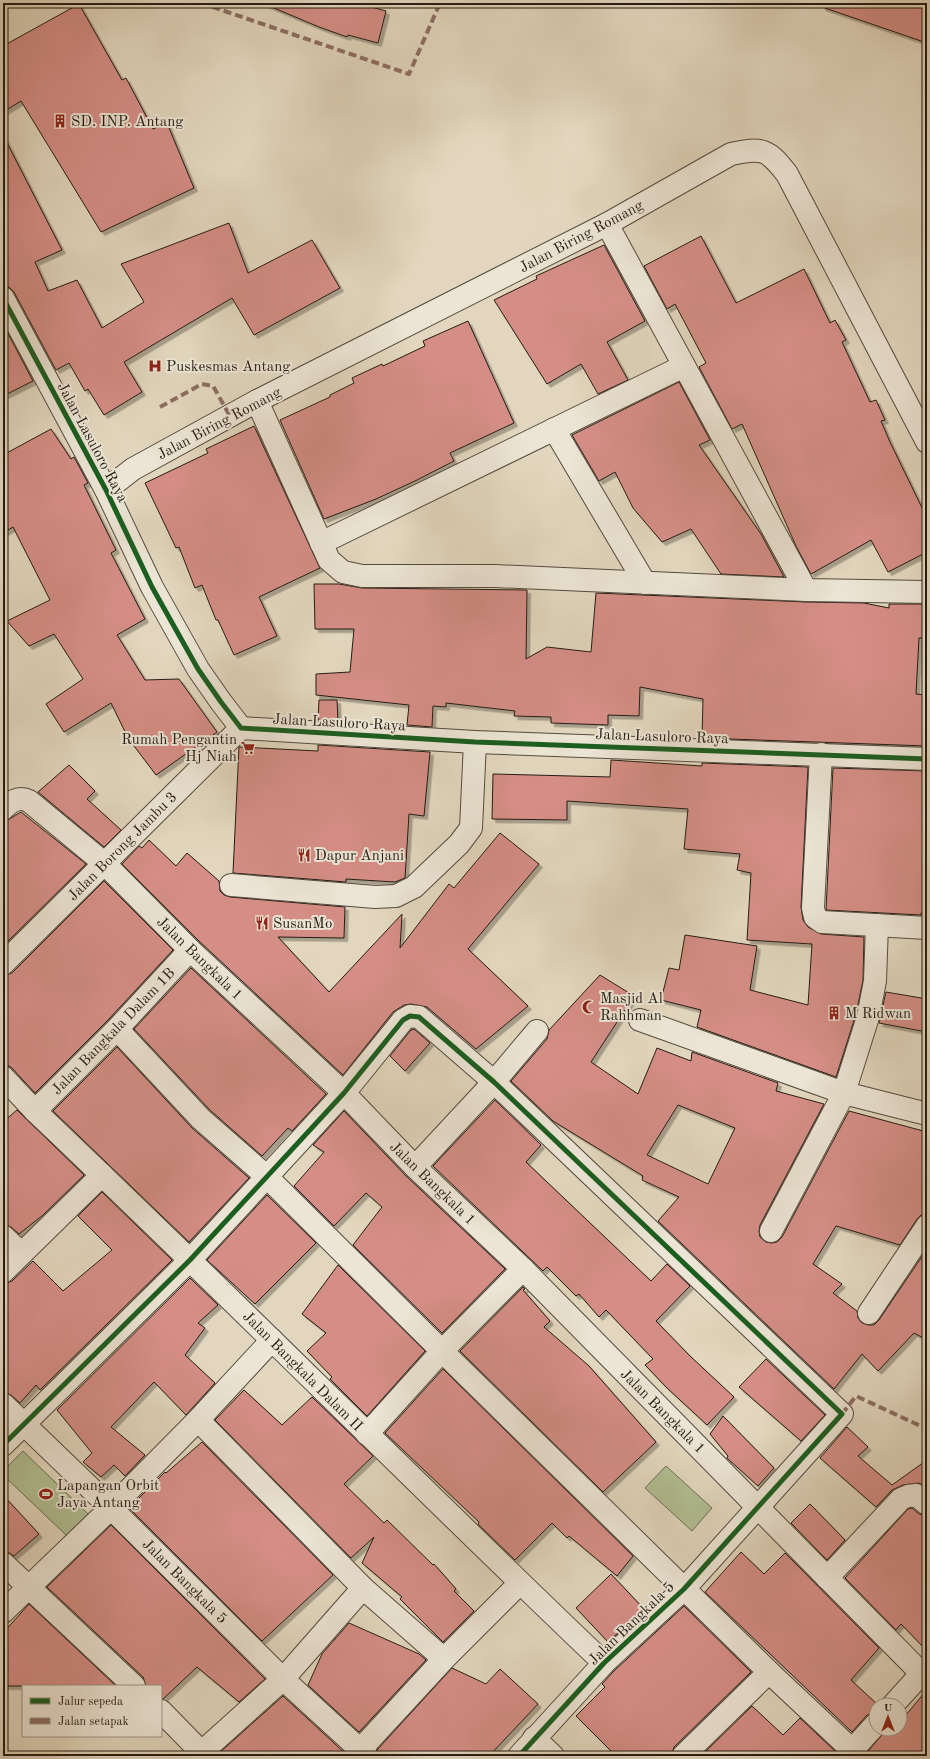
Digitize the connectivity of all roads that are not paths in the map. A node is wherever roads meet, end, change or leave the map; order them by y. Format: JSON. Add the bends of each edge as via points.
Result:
{"nodes":[{"id":1,"x":607,"y":224,"type":"junction"},
{"id":2,"x":3,"y":298,"type":"edge"},
{"id":3,"x":684,"y":366,"type":"junction"},
{"id":4,"x":257,"y":402,"type":"junction"},
{"id":5,"x":554,"y":429,"type":"junction"},
{"id":6,"x":927,"y":442,"type":"edge"},
{"id":7,"x":106,"y":490,"type":"junction"},
{"id":8,"x":321,"y":543,"type":"junction"},
{"id":9,"x":645,"y":583,"type":"junction"},
{"id":10,"x":806,"y":590,"type":"junction"},
{"id":11,"x":927,"y":592,"type":"edge"},
{"id":12,"x":241,"y":728,"type":"junction"},
{"id":13,"x":475,"y":742,"type":"junction"},
{"id":14,"x":821,"y":754,"type":"junction"},
{"id":15,"x":927,"y":759,"type":"edge"},
{"id":16,"x":3,"y":809,"type":"edge"},
{"id":17,"x":104,"y":863,"type":"junction"},
{"id":18,"x":231,"y":885,"type":"dead end"},
{"id":19,"x":877,"y":925,"type":"junction"},
{"id":20,"x":927,"y":928,"type":"edge"},
{"id":21,"x":190,"y":950,"type":"junction"},
{"id":22,"x":3,"y":964,"type":"edge"},
{"id":23,"x":640,"y":1020,"type":"dead end"},
{"id":24,"x":117,"y":1029,"type":"junction"},
{"id":25,"x":537,"y":1032,"type":"dead end"},
{"id":26,"x":3,"y":1077,"type":"edge"},
{"id":27,"x":494,"y":1082,"type":"junction"},
{"id":28,"x":844,"y":1092,"type":"junction"},
{"id":29,"x":344,"y":1093,"type":"junction"},
{"id":30,"x":35,"y":1111,"type":"junction"},
{"id":31,"x":927,"y":1114,"type":"edge"},
{"id":32,"x":415,"y":1167,"type":"junction"},
{"id":33,"x":102,"y":1175,"type":"junction"},
{"id":34,"x":266,"y":1176,"type":"junction"},
{"id":35,"x":927,"y":1226,"type":"edge"},
{"id":36,"x":771,"y":1231,"type":"dead end"},
{"id":37,"x":3,"y":1236,"type":"edge"},
{"id":38,"x":21,"y":1253,"type":"junction"},
{"id":39,"x":190,"y":1260,"type":"junction"},
{"id":40,"x":523,"y":1269,"type":"junction"},
{"id":41,"x":3,"y":1272,"type":"edge"},
{"id":42,"x":869,"y":1313,"type":"dead end"},
{"id":43,"x":272,"y":1340,"type":"junction"},
{"id":44,"x":442,"y":1352,"type":"junction"},
{"id":45,"x":3,"y":1404,"type":"edge"},
{"id":46,"x":198,"y":1420,"type":"junction"},
{"id":47,"x":24,"y":1424,"type":"junction"},
{"id":48,"x":367,"y":1434,"type":"junction"},
{"id":49,"x":3,"y":1446,"type":"edge"},
{"id":50,"x":927,"y":1504,"type":"edge"},
{"id":51,"x":758,"y":1506,"type":"junction"},
{"id":52,"x":111,"y":1508,"type":"junction"},
{"id":53,"x":3,"y":1563,"type":"edge"},
{"id":54,"x":828,"y":1578,"type":"junction"},
{"id":55,"x":520,"y":1583,"type":"junction"},
{"id":56,"x":28,"y":1587,"type":"junction"},
{"id":57,"x":363,"y":1588,"type":"junction"},
{"id":58,"x":684,"y":1589,"type":"junction"},
{"id":59,"x":3,"y":1612,"type":"edge"},
{"id":60,"x":444,"y":1659,"type":"junction"},
{"id":61,"x":604,"y":1663,"type":"junction"},
{"id":62,"x":769,"y":1672,"type":"junction"},
{"id":63,"x":924,"y":1677,"type":"edge"},
{"id":64,"x":283,"y":1679,"type":"junction"},
{"id":65,"x":133,"y":1685,"type":"edge"},
{"id":66,"x":902,"y":1697,"type":"edge"},
{"id":67,"x":162,"y":1712,"type":"edge"},
{"id":68,"x":868,"y":1733,"type":"edge"},
{"id":69,"x":534,"y":1738,"type":"junction"},
{"id":70,"x":364,"y":1753,"type":"edge"},
{"id":71,"x":849,"y":1753,"type":"edge"},
{"id":72,"x":203,"y":1754,"type":"edge"},
{"id":73,"x":519,"y":1756,"type":"edge"},
{"id":74,"x":553,"y":1756,"type":"edge"},
{"id":75,"x":684,"y":1756,"type":"edge"}],
"edges":[{"from":1,"to":3,"type":"street"},
{"from":1,"to":4,"type":"street","name":"Jalan Biring Romang"},
{"from":1,"to":6,"type":"street","name":"Jalan Biring Romang","via":[[731,154],[750,150],[762,151],[776,159],[787,174]]},
{"from":2,"to":7,"type":"street","name":"Jalan Lasuloro Raya"},
{"from":3,"to":5,"type":"street"},
{"from":3,"to":10,"type":"street"},
{"from":4,"to":7,"type":"street","name":"Jalan Biring Romang","via":[[133,469]]},
{"from":4,"to":8,"type":"street"},
{"from":5,"to":8,"type":"street"},
{"from":5,"to":9,"type":"street"},
{"from":7,"to":12,"type":"street","name":"Jalan Lasuloro Raya","via":[[152,588],[198,669]]},
{"from":8,"to":9,"type":"street","via":[[329,560],[336,567],[343,572],[362,576],[495,576]]},
{"from":9,"to":10,"type":"street"},
{"from":10,"to":11,"type":"street"},
{"from":12,"to":13,"type":"street","name":"Jalan Lasuloro Raya"},
{"from":12,"to":17,"type":"street","name":"Jalan Borong Jambu 3"},
{"from":13,"to":14,"type":"street","name":"Jalan Lasuloro Raya"},
{"from":13,"to":18,"type":"street","via":[[471,828],[459,844],[414,887],[396,896],[375,897]]},
{"from":14,"to":15,"type":"street","name":"Jalan Lasuloro Raya"},
{"from":14,"to":19,"type":"street","via":[[813,908],[815,917],[822,922]]},
{"from":16,"to":17,"type":"street","name":"Jalan Bangkala 1","via":[[16,799],[30,801]]},
{"from":17,"to":21,"type":"street","name":"Jalan Bangkala 1"},
{"from":17,"to":22,"type":"street","name":"Jalan Borong Jambu 3"},
{"from":19,"to":20,"type":"street"},
{"from":19,"to":28,"type":"street","via":[[875,981],[870,1010]]},
{"from":21,"to":24,"type":"street","name":"Jalan Bangkala Dalam 1B"},
{"from":21,"to":29,"type":"street","name":"Jalan Bangkala 1"},
{"from":23,"to":28,"type":"street"},
{"from":24,"to":30,"type":"street","name":"Jalan Bangkala Dalam 1B"},
{"from":24,"to":34,"type":"street","via":[[201,1119]]},
{"from":25,"to":27,"type":"street"},
{"from":26,"to":30,"type":"street","name":"Jalan Bangkala Dalam II"},
{"from":27,"to":29,"type":"street","via":[[419,1017],[410,1016],[403,1020]]},
{"from":27,"to":32,"type":"street"},
{"from":27,"to":51,"type":"street","name":"Jalan Bangkala 5","via":[[842,1414]]},
{"from":28,"to":31,"type":"street"},
{"from":28,"to":36,"type":"street"},
{"from":29,"to":32,"type":"street","name":"Jalan Bangkala 1"},
{"from":29,"to":34,"type":"street"},
{"from":30,"to":33,"type":"street","name":"Jalan Bangkala Dalam II"},
{"from":32,"to":40,"type":"street","name":"Jalan Bangkala 1"},
{"from":33,"to":38,"type":"street"},
{"from":33,"to":39,"type":"street","name":"Jalan Bangkala Dalam II"},
{"from":34,"to":39,"type":"street"},
{"from":34,"to":44,"type":"street"},
{"from":35,"to":42,"type":"street"},
{"from":37,"to":38,"type":"street"},
{"from":38,"to":41,"type":"street"},
{"from":39,"to":43,"type":"street","name":"Jalan Bangkala Dalam II"},
{"from":39,"to":47,"type":"street"},
{"from":40,"to":44,"type":"street"},
{"from":40,"to":51,"type":"street","name":"Jalan Bangkala 1"},
{"from":43,"to":46,"type":"street"},
{"from":43,"to":48,"type":"street","name":"Jalan Bangkala Dalam II"},
{"from":44,"to":48,"type":"street"},
{"from":44,"to":58,"type":"street"},
{"from":45,"to":47,"type":"street","name":"Jalan Bangkala 5"},
{"from":46,"to":52,"type":"street"},
{"from":46,"to":57,"type":"street"},
{"from":47,"to":49,"type":"street"},
{"from":47,"to":52,"type":"street","name":"Jalan Bangkala 5"},
{"from":48,"to":55,"type":"street","name":"Jalan Bangkala Dalam II"},
{"from":50,"to":54,"type":"street","via":[[916,1495],[901,1499]]},
{"from":51,"to":54,"type":"street"},
{"from":51,"to":58,"type":"street","name":"Jalan Bangkala 5"},
{"from":52,"to":56,"type":"street"},
{"from":52,"to":64,"type":"street","name":"Jalan Bangkala 5"},
{"from":53,"to":56,"type":"street"},
{"from":54,"to":63,"type":"street"},
{"from":55,"to":60,"type":"street"},
{"from":55,"to":61,"type":"street","name":"Jalan Bangkala Dalam II"},
{"from":56,"to":59,"type":"street"},
{"from":56,"to":65,"type":"street"},
{"from":57,"to":60,"type":"street"},
{"from":57,"to":64,"type":"street"},
{"from":58,"to":61,"type":"street","name":"Jalan Bangkala 5"},
{"from":58,"to":62,"type":"street"},
{"from":60,"to":70,"type":"street"},
{"from":61,"to":69,"type":"street","name":"Jalan Bangkala 5"},
{"from":62,"to":71,"type":"street"},
{"from":62,"to":75,"type":"street"},
{"from":63,"to":66,"type":"street"},
{"from":64,"to":70,"type":"street","name":"Jalan Bangkala 5"},
{"from":64,"to":72,"type":"street"},
{"from":67,"to":72,"type":"street"},
{"from":68,"to":71,"type":"street"},
{"from":69,"to":73,"type":"street","name":"Jalan Bangkala 5"},
{"from":69,"to":74,"type":"street"}]}
